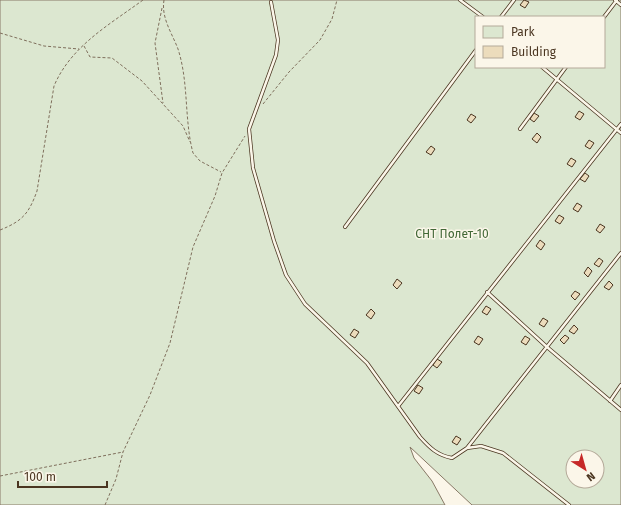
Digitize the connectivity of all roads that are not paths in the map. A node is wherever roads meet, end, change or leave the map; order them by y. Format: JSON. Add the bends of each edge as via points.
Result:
{"nodes":[{"id":1,"x":460,"y":0,"type":"edge"},
{"id":2,"x":514,"y":0,"type":"edge"},
{"id":3,"x":616,"y":0,"type":"edge"},
{"id":4,"x":272,"y":2,"type":"dead end"},
{"id":5,"x":621,"y":5,"type":"edge"},
{"id":6,"x":482,"y":16,"type":"edge"},
{"id":7,"x":502,"y":16,"type":"edge"},
{"id":8,"x":605,"y":16,"type":"edge"},
{"id":9,"x":475,"y":51,"type":"edge"},
{"id":10,"x":543,"y":68,"type":"edge"},
{"id":11,"x":565,"y":68,"type":"edge"},
{"id":12,"x":556,"y":80,"type":"junction"},
{"id":13,"x":621,"y":124,"type":"edge"},
{"id":14,"x":520,"y":129,"type":"dead end"},
{"id":15,"x":617,"y":129,"type":"junction"},
{"id":16,"x":621,"y":133,"type":"edge"},
{"id":17,"x":345,"y":227,"type":"dead end"},
{"id":18,"x":621,"y":253,"type":"edge"},
{"id":19,"x":487,"y":292,"type":"junction"},
{"id":20,"x":547,"y":348,"type":"junction"},
{"id":21,"x":621,"y":385,"type":"edge"},
{"id":22,"x":610,"y":401,"type":"junction"},
{"id":23,"x":399,"y":405,"type":"junction"},
{"id":24,"x":621,"y":410,"type":"edge"},
{"id":25,"x":467,"y":448,"type":"junction"},
{"id":26,"x":569,"y":505,"type":"edge"}],
"edges":[{"from":1,"to":6,"type":"lane"},
{"from":2,"to":7,"type":"lane"},
{"from":3,"to":5,"type":"lane"},
{"from":3,"to":8,"type":"lane"},
{"from":4,"to":23,"type":"lane","via":[[278,40],[276,55],[249,129],[253,168],[274,241],[286,275],[305,304],[368,363]]},
{"from":9,"to":17,"type":"lane"},
{"from":10,"to":12,"type":"lane"},
{"from":11,"to":12,"type":"lane"},
{"from":12,"to":14,"type":"lane"},
{"from":12,"to":15,"type":"lane"},
{"from":13,"to":15,"type":"lane"},
{"from":15,"to":16,"type":"lane"},
{"from":15,"to":19,"type":"lane"},
{"from":18,"to":20,"type":"lane"},
{"from":19,"to":20,"type":"lane"},
{"from":19,"to":23,"type":"lane"},
{"from":20,"to":22,"type":"lane"},
{"from":20,"to":25,"type":"lane"},
{"from":21,"to":22,"type":"lane"},
{"from":22,"to":24,"type":"lane"},
{"from":23,"to":25,"type":"lane","via":[[420,437],[441,456],[452,458]]},
{"from":25,"to":26,"type":"lane","via":[[481,446],[504,453]]}]}
